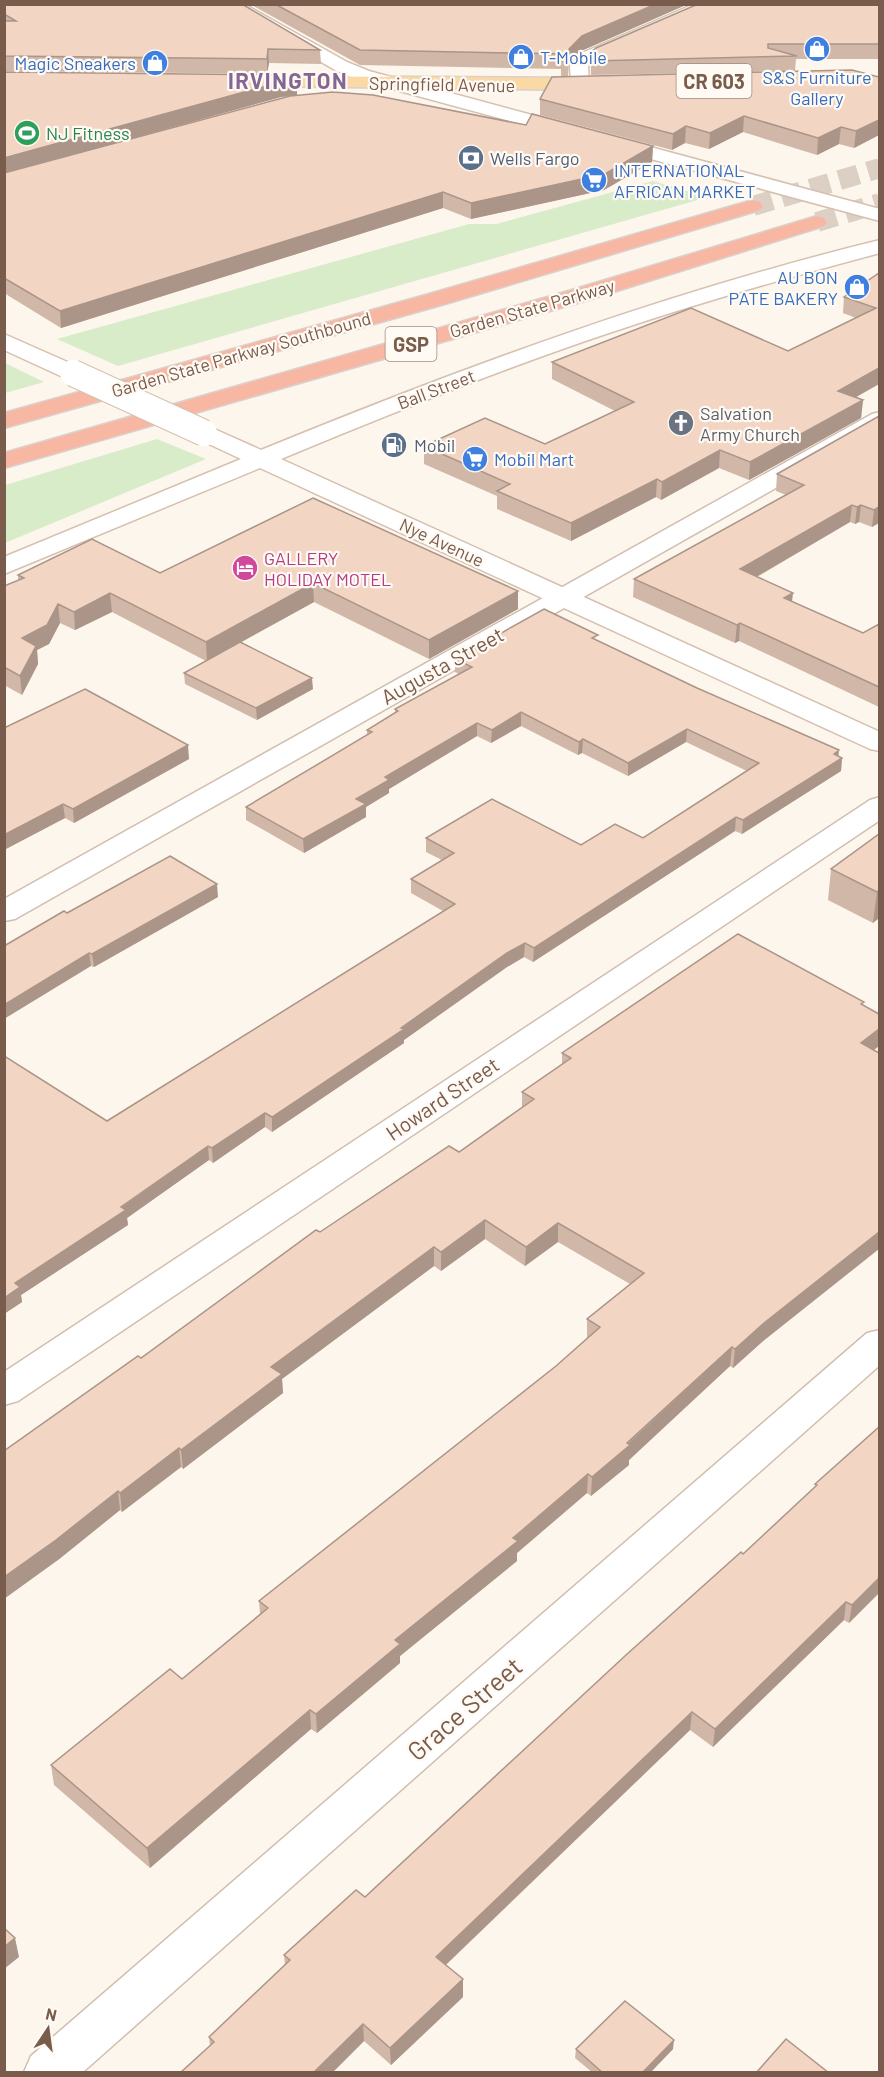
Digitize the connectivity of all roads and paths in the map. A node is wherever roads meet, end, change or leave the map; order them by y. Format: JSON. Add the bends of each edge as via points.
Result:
{"nodes":[{"id":1,"x":230,"y":4,"type":"edge"},
{"id":2,"x":710,"y":4,"type":"edge"},
{"id":3,"x":231,"y":81,"type":"edge"},
{"id":4,"x":580,"y":84,"type":"junction"},
{"id":5,"x":617,"y":84,"type":"edge"},
{"id":6,"x":387,"y":96,"type":"junction"},
{"id":7,"x":302,"y":101,"type":"edge"},
{"id":8,"x":753,"y":206,"type":"tunnel mouth"},
{"id":9,"x":879,"y":215,"type":"edge"},
{"id":10,"x":817,"y":222,"type":"tunnel mouth"},
{"id":11,"x":879,"y":246,"type":"edge"},
{"id":12,"x":4,"y":341,"type":"edge"},
{"id":13,"x":879,"y":419,"type":"edge"},
{"id":14,"x":4,"y":421,"type":"edge"},
{"id":15,"x":262,"y":460,"type":"junction"},
{"id":16,"x":4,"y":461,"type":"edge"},
{"id":17,"x":4,"y":566,"type":"edge"},
{"id":18,"x":561,"y":597,"type":"junction"},
{"id":19,"x":879,"y":743,"type":"edge"},
{"id":20,"x":879,"y":806,"type":"edge"},
{"id":21,"x":4,"y":912,"type":"edge"},
{"id":22,"x":879,"y":1342,"type":"edge"},
{"id":23,"x":4,"y":1391,"type":"edge"},
{"id":24,"x":48,"y":2073,"type":"edge"}],
"edges":[{"from":1,"to":6,"type":"street"},
{"from":2,"to":4,"type":"street","via":[[588,57],[579,65]]},
{"from":3,"to":6,"type":"main road","name":"Springfield Avenue"},
{"from":4,"to":5,"type":"main road","name":"Springfield Avenue"},
{"from":4,"to":6,"type":"main road","name":"Springfield Avenue"},
{"from":6,"to":7,"type":"street"},
{"from":6,"to":9,"type":"street","via":[[546,126]]},
{"from":8,"to":14,"type":"highway","name":"Garden State Parkway Southbound","number":"GSP"},
{"from":10,"to":16,"type":"highway","name":"Garden State Parkway","number":"GSP"},
{"from":11,"to":15,"type":"street","name":"Ball Street","via":[[727,288],[579,336],[405,400]]},
{"from":12,"to":15,"type":"street","name":"Nye Avenue","bridge":true},
{"from":13,"to":18,"type":"street","name":"Augusta Street"},
{"from":15,"to":17,"type":"street","name":"Ball Street"},
{"from":15,"to":18,"type":"street","name":"Nye Avenue"},
{"from":18,"to":19,"type":"street","name":"Nye Avenue"},
{"from":18,"to":21,"type":"street","name":"Augusta Street"},
{"from":20,"to":23,"type":"street","name":"Howard Street"},
{"from":22,"to":24,"type":"street","name":"Grace Street"}]}
